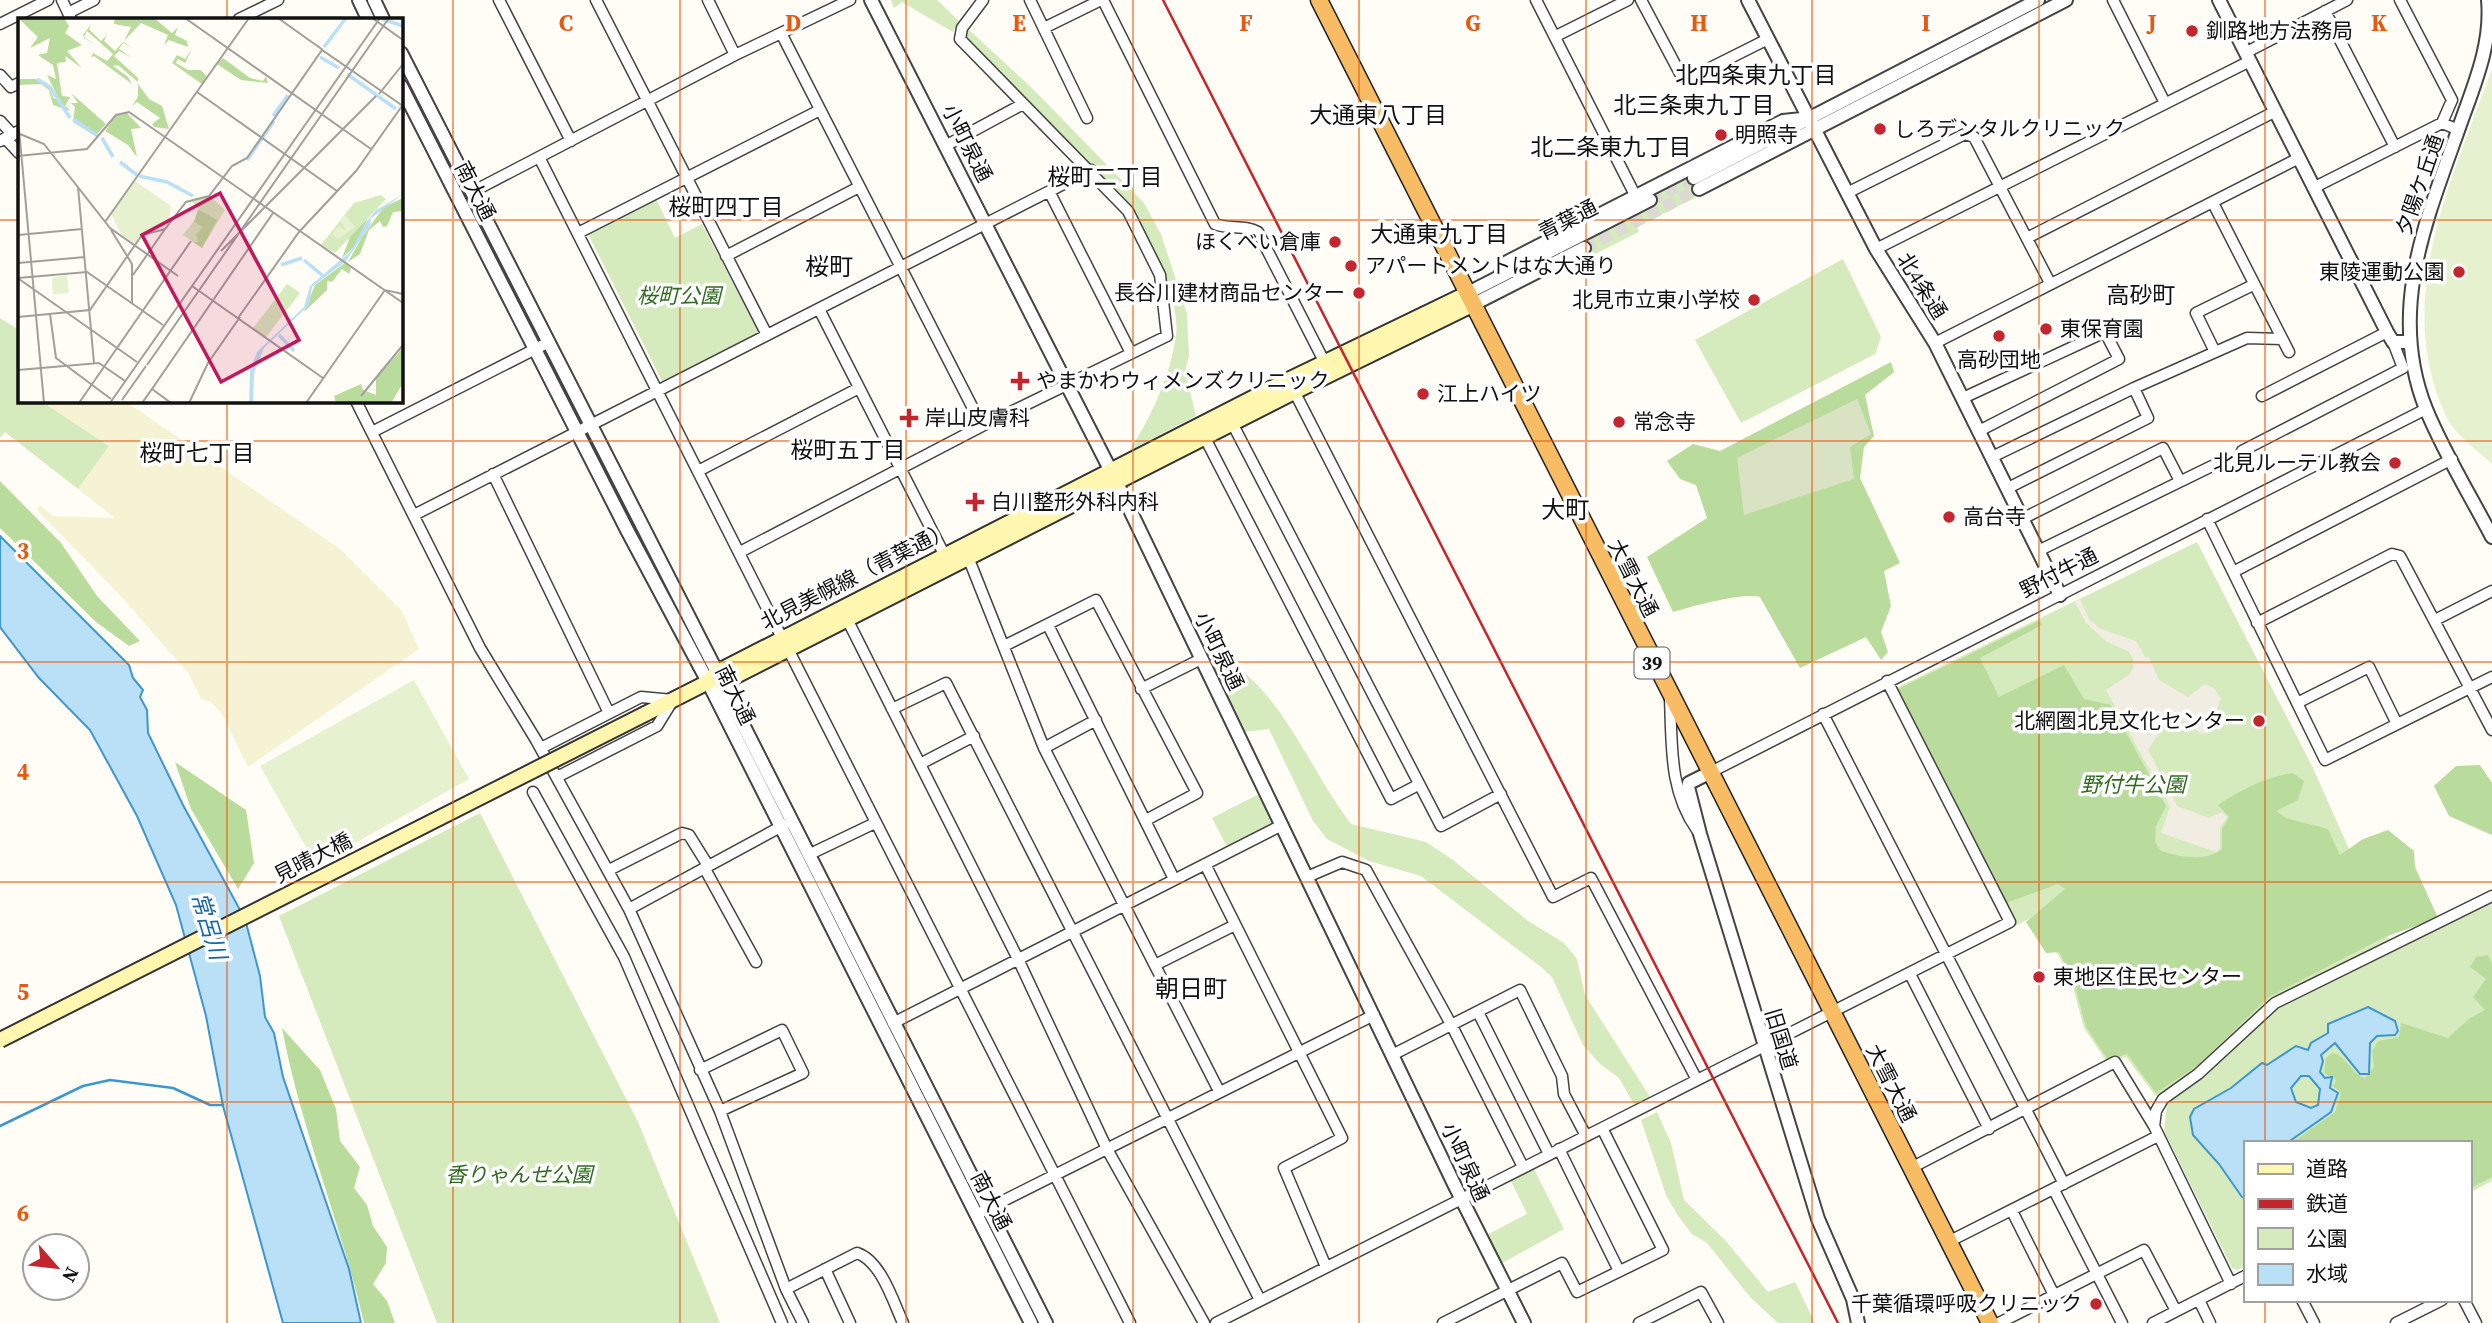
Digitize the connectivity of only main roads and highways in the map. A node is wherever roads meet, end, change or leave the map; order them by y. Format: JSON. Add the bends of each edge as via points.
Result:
{"nodes":[{"id":1,"x":1318,"y":0,"type":"edge"},
{"id":2,"x":1469,"y":299,"type":"junction"},
{"id":3,"x":1229,"y":418,"type":"junction"},
{"id":4,"x":1114,"y":477,"type":"junction"},
{"id":5,"x":645,"y":714,"type":"joint"},
{"id":6,"x":0,"y":1040,"type":"edge"},
{"id":7,"x":1990,"y":1323,"type":"edge"}],
"edges":[{"from":1,"to":2,"type":"highway","name":"大雪大通","number":"39"},
{"from":2,"to":3,"type":"main road","name":"北見美幌線（青葉通）"},
{"from":2,"to":7,"type":"highway","name":"大雪大通","number":"39"},
{"from":3,"to":4,"type":"main road","name":"北見美幌線（青葉通）"},
{"from":3,"to":4,"type":"main road","name":"北見美幌線（青葉通）","via":[[1205,438]]},
{"from":4,"to":5,"type":"main road","name":"北見美幌線（青葉通）"},
{"from":5,"to":6,"type":"main road","name":"見晴大橋","bridge":true}]}
